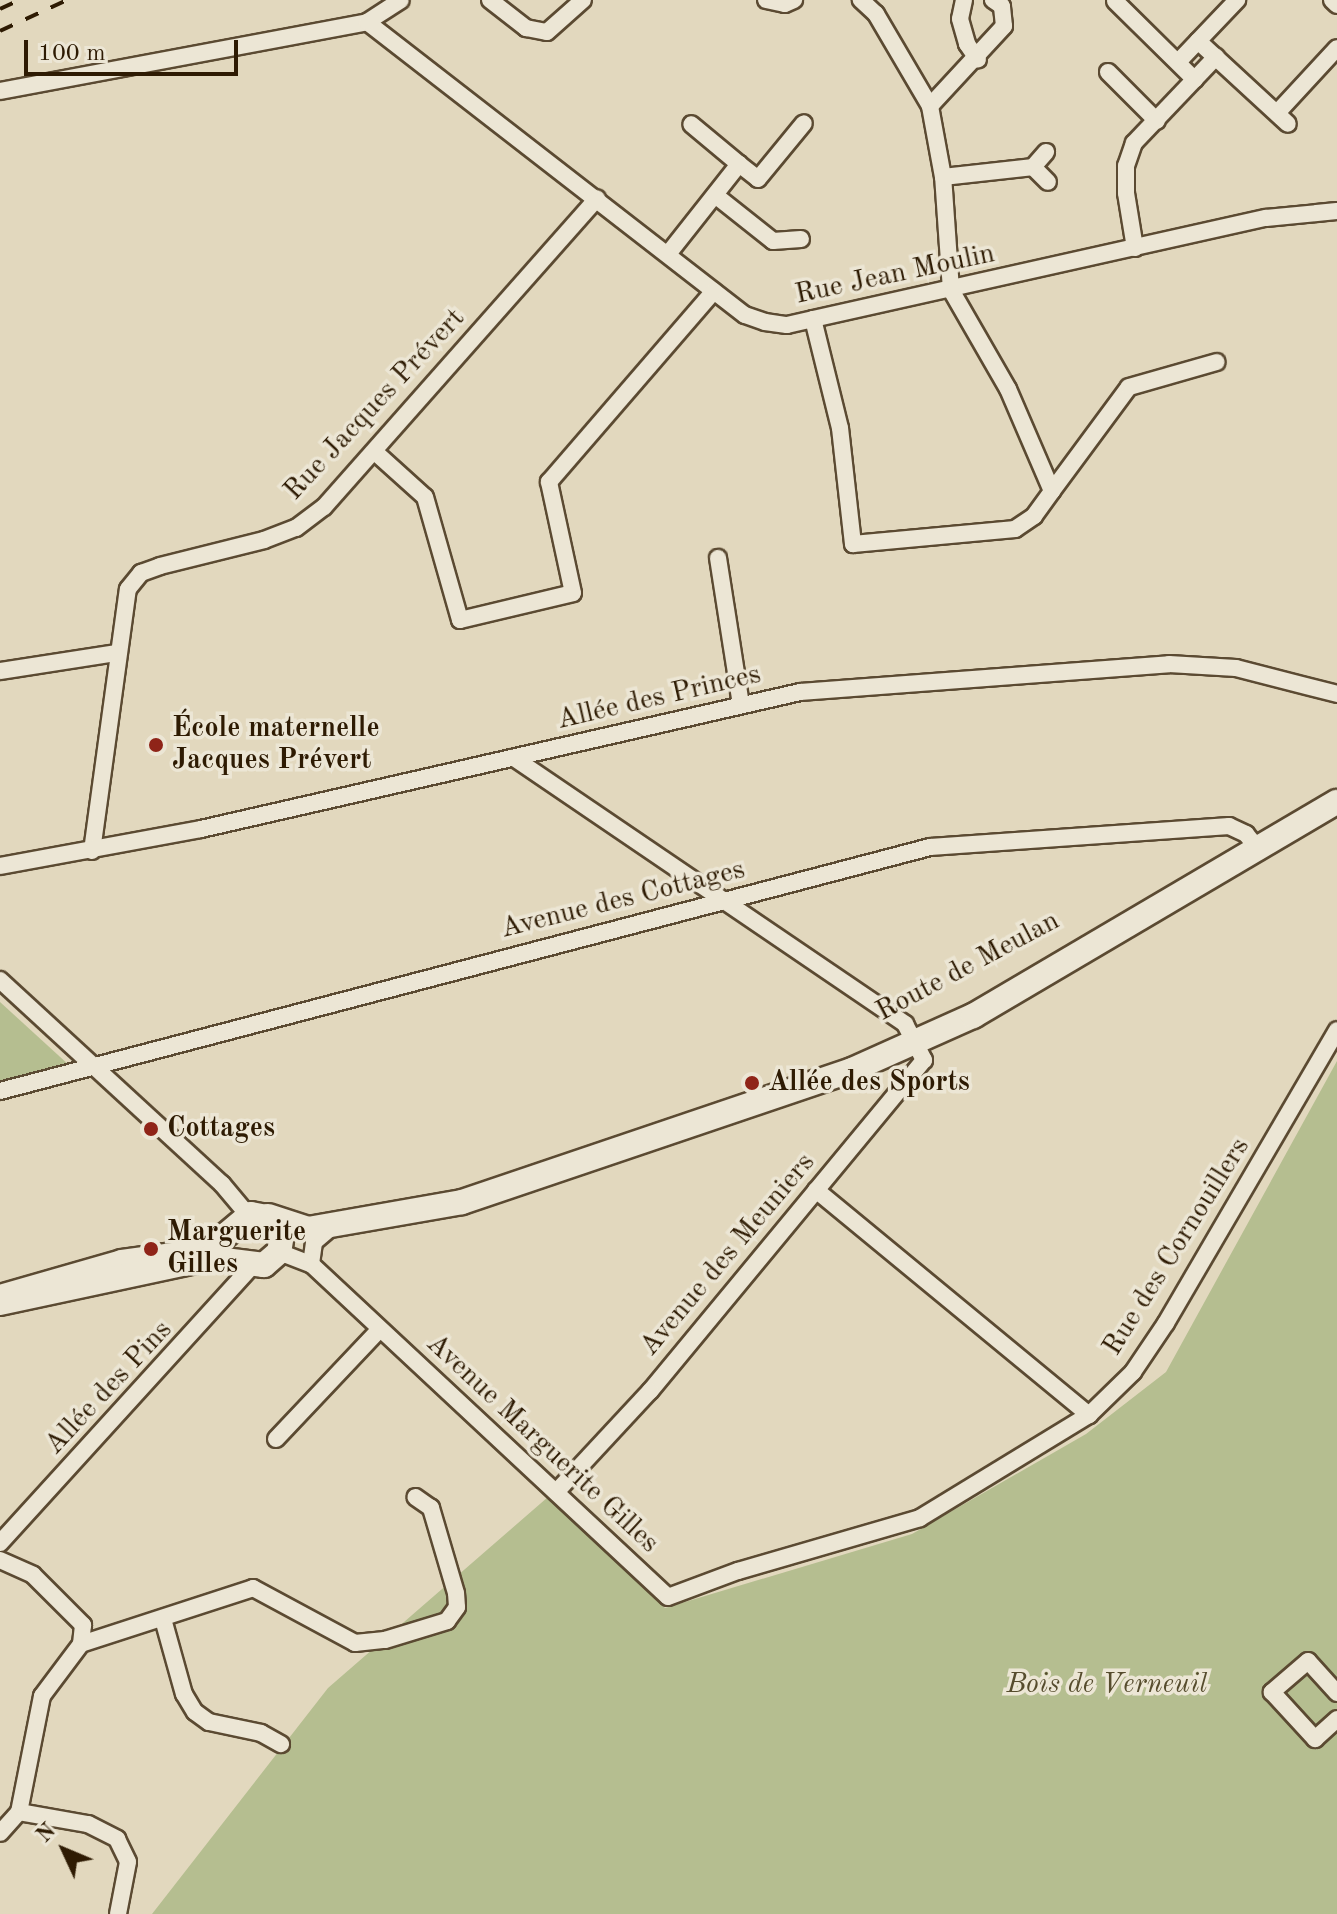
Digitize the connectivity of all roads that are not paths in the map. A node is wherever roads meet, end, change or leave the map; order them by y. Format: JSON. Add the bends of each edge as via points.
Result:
{"nodes":[{"id":1,"x":401,"y":0,"type":"edge"},
{"id":2,"x":490,"y":0,"type":"edge"},
{"id":3,"x":583,"y":0,"type":"edge"},
{"id":4,"x":766,"y":0,"type":"edge"},
{"id":5,"x":794,"y":0,"type":"edge"},
{"id":6,"x":861,"y":0,"type":"edge"},
{"id":7,"x":964,"y":0,"type":"edge"},
{"id":8,"x":993,"y":0,"type":"edge"},
{"id":9,"x":1237,"y":0,"type":"edge"},
{"id":10,"x":1332,"y":0,"type":"edge"},
{"id":11,"x":1115,"y":1,"type":"edge"},
{"id":12,"x":1337,"y":5,"type":"edge"},
{"id":13,"x":367,"y":22,"type":"junction"},
{"id":14,"x":1198,"y":41,"type":"junction"},
{"id":15,"x":1337,"y":48,"type":"edge"},
{"id":16,"x":1216,"y":57,"type":"junction"},
{"id":17,"x":978,"y":60,"type":"junction"},
{"id":18,"x":1178,"y":62,"type":"junction"},
{"id":19,"x":1108,"y":72,"type":"dead end"},
{"id":20,"x":1195,"y":80,"type":"junction"},
{"id":21,"x":0,"y":91,"type":"edge"},
{"id":22,"x":930,"y":106,"type":"junction"},
{"id":23,"x":1157,"y":121,"type":"junction"},
{"id":24,"x":804,"y":123,"type":"dead end"},
{"id":25,"x":691,"y":124,"type":"dead end"},
{"id":26,"x":1046,"y":152,"type":"dead end"},
{"id":27,"x":739,"y":164,"type":"junction"},
{"id":28,"x":1033,"y":167,"type":"junction"},
{"id":29,"x":943,"y":177,"type":"junction"},
{"id":30,"x":1048,"y":182,"type":"dead end"},
{"id":31,"x":715,"y":195,"type":"junction"},
{"id":32,"x":597,"y":198,"type":"junction"},
{"id":33,"x":1337,"y":211,"type":"edge"},
{"id":34,"x":801,"y":239,"type":"dead end"},
{"id":35,"x":1135,"y":248,"type":"junction"},
{"id":36,"x":668,"y":254,"type":"junction"},
{"id":37,"x":951,"y":290,"type":"junction"},
{"id":38,"x":714,"y":291,"type":"junction"},
{"id":39,"x":813,"y":319,"type":"junction"},
{"id":40,"x":1217,"y":362,"type":"dead end"},
{"id":41,"x":375,"y":452,"type":"junction"},
{"id":42,"x":1052,"y":491,"type":"junction"},
{"id":43,"x":718,"y":558,"type":"dead end"},
{"id":44,"x":116,"y":653,"type":"junction"},
{"id":45,"x":0,"y":671,"type":"edge"},
{"id":46,"x":1337,"y":694,"type":"edge"},
{"id":47,"x":741,"y":705,"type":"junction"},
{"id":48,"x":514,"y":758,"type":"junction"},
{"id":49,"x":1337,"y":789,"type":"edge"},
{"id":50,"x":1337,"y":802,"type":"edge"},
{"id":51,"x":1257,"y":847,"type":"junction"},
{"id":52,"x":92,"y":851,"type":"junction"},
{"id":53,"x":0,"y":866,"type":"edge"},
{"id":54,"x":725,"y":901,"type":"junction"},
{"id":55,"x":0,"y":980,"type":"edge"},
{"id":56,"x":1337,"y":1030,"type":"edge"},
{"id":57,"x":914,"y":1039,"type":"junction"},
{"id":58,"x":93,"y":1063,"type":"junction"},
{"id":59,"x":0,"y":1091,"type":"edge"},
{"id":60,"x":816,"y":1190,"type":"junction"},
{"id":61,"x":249,"y":1220,"type":"junction"},
{"id":62,"x":320,"y":1228,"type":"junction"},
{"id":63,"x":280,"y":1250,"type":"junction"},
{"id":64,"x":248,"y":1264,"type":"junction"},
{"id":65,"x":311,"y":1264,"type":"junction"},
{"id":66,"x":0,"y":1300,"type":"edge"},
{"id":67,"x":380,"y":1329,"type":"junction"},
{"id":68,"x":1089,"y":1415,"type":"junction"},
{"id":69,"x":276,"y":1439,"type":"dead end"},
{"id":70,"x":556,"y":1492,"type":"junction"},
{"id":71,"x":415,"y":1497,"type":"dead end"},
{"id":72,"x":0,"y":1543,"type":"edge"},
{"id":73,"x":0,"y":1560,"type":"edge"},
{"id":74,"x":668,"y":1597,"type":"joint"},
{"id":75,"x":163,"y":1619,"type":"junction"},
{"id":76,"x":81,"y":1644,"type":"junction"},
{"id":77,"x":1337,"y":1693,"type":"edge"},
{"id":78,"x":1337,"y":1719,"type":"edge"},
{"id":79,"x":281,"y":1744,"type":"dead end"},
{"id":80,"x":19,"y":1812,"type":"junction"},
{"id":81,"x":0,"y":1833,"type":"edge"},
{"id":82,"x":118,"y":1914,"type":"edge"}],
"edges":[{"from":1,"to":13,"type":"street"},
{"from":2,"to":3,"type":"street","via":[[526,28],[547,32]]},
{"from":4,"to":5,"type":"street"},
{"from":6,"to":22,"type":"street","via":[[876,14]]},
{"from":7,"to":17,"type":"street","via":[[960,19]]},
{"from":8,"to":17,"type":"street","via":[[1002,6],[1004,26]]},
{"from":9,"to":14,"type":"street"},
{"from":10,"to":12,"type":"street"},
{"from":11,"to":18,"type":"street"},
{"from":13,"to":21,"type":"street"},
{"from":13,"to":32,"type":"street","name":"Rue Jean Moulin"},
{"from":14,"to":16,"type":"street"},
{"from":14,"to":18,"type":"street"},
{"from":15,"to":16,"type":"street","via":[[1282,118]]},
{"from":16,"to":20,"type":"street"},
{"from":17,"to":22,"type":"street"},
{"from":18,"to":20,"type":"street"},
{"from":19,"to":23,"type":"street"},
{"from":20,"to":23,"type":"street"},
{"from":22,"to":29,"type":"street"},
{"from":23,"to":35,"type":"street","via":[[1134,143],[1126,166]]},
{"from":24,"to":27,"type":"street","via":[[758,179]]},
{"from":25,"to":27,"type":"street"},
{"from":26,"to":28,"type":"street"},
{"from":27,"to":31,"type":"street"},
{"from":28,"to":29,"type":"street"},
{"from":28,"to":30,"type":"street"},
{"from":29,"to":37,"type":"street"},
{"from":31,"to":34,"type":"street","via":[[773,241]]},
{"from":31,"to":36,"type":"street"},
{"from":32,"to":36,"type":"street","name":"Rue Jean Moulin"},
{"from":32,"to":41,"type":"street","name":"Rue Jacques Prévert"},
{"from":33,"to":35,"type":"street","name":"Rue Jean Moulin","via":[[1266,218]]},
{"from":35,"to":37,"type":"street","name":"Rue Jean Moulin"},
{"from":36,"to":38,"type":"street","name":"Rue Jean Moulin"},
{"from":37,"to":39,"type":"street","name":"Rue Jean Moulin"},
{"from":37,"to":42,"type":"street","via":[[1008,389]]},
{"from":38,"to":39,"type":"street","name":"Rue Jean Moulin","via":[[745,315],[765,322]]},
{"from":38,"to":41,"type":"street","via":[[549,482],[573,593],[460,620],[425,497]]},
{"from":39,"to":42,"type":"street","via":[[840,428],[853,544],[1015,529],[1034,516]]},
{"from":40,"to":42,"type":"street","via":[[1129,387]]},
{"from":41,"to":44,"type":"street","name":"Rue Jacques Prévert","via":[[324,507],[296,528],[141,573],[124,600]]},
{"from":43,"to":47,"type":"street"},
{"from":44,"to":45,"type":"street"},
{"from":44,"to":52,"type":"street","name":"Rue Jacques Prévert"},
{"from":46,"to":47,"type":"street","name":"Allée des Princes","via":[[1236,668],[1169,664],[800,692]]},
{"from":47,"to":48,"type":"street","name":"Allée des Princes"},
{"from":48,"to":52,"type":"street","name":"Allée des Princes"},
{"from":48,"to":54,"type":"street"},
{"from":49,"to":51,"type":"main road","name":"Route de Meulan"},
{"from":50,"to":51,"type":"main road","name":"Route de Meulan"},
{"from":51,"to":54,"type":"street","name":"Avenue des Cottages","via":[[1229,826],[930,847]]},
{"from":51,"to":57,"type":"main road","name":"Route de Meulan"},
{"from":52,"to":53,"type":"street","name":"Allée des Princes"},
{"from":54,"to":57,"type":"street","via":[[905,1024]]},
{"from":54,"to":58,"type":"street","name":"Avenue des Cottages"},
{"from":55,"to":58,"type":"street"},
{"from":56,"to":68,"type":"street","name":"Rue des Cornouillers","via":[[1166,1323],[1133,1372]]},
{"from":57,"to":60,"type":"street","name":"Avenue des Meuniers","via":[[924,1060]]},
{"from":57,"to":62,"type":"main road","name":"Route de Meulan","via":[[500,1180]]},
{"from":58,"to":59,"type":"street","name":"Avenue des Cottages"},
{"from":58,"to":61,"type":"street","via":[[222,1184]]},
{"from":60,"to":68,"type":"street"},
{"from":60,"to":70,"type":"street","name":"Avenue des Meuniers","via":[[650,1391]]},
{"from":61,"to":62,"type":"main road"},
{"from":61,"to":63,"type":"main road","via":[[281,1231]]},
{"from":61,"to":64,"type":"main road","via":[[231,1246]]},
{"from":61,"to":66,"type":"main road","via":[[208,1250],[122,1262]]},
{"from":62,"to":63,"type":"main road","name":"Route de Meulan"},
{"from":62,"to":65,"type":"street"},
{"from":63,"to":64,"type":"main road","via":[[270,1262]]},
{"from":63,"to":65,"type":"street","name":"Avenue Marguerite Gilles"},
{"from":64,"to":66,"type":"main road","via":[[200,1259],[107,1284]]},
{"from":64,"to":72,"type":"street","name":"Allée des Pins"},
{"from":65,"to":67,"type":"street","name":"Avenue Marguerite Gilles"},
{"from":67,"to":69,"type":"street"},
{"from":67,"to":70,"type":"street","name":"Avenue Marguerite Gilles"},
{"from":68,"to":74,"type":"street","name":"Rue des Cornouillers","via":[[920,1518]]},
{"from":70,"to":74,"type":"street","name":"Avenue Marguerite Gilles"},
{"from":71,"to":75,"type":"street","via":[[431,1508],[456,1593],[457,1607],[447,1621],[385,1640],[355,1643],[253,1588]]},
{"from":73,"to":76,"type":"street","via":[[54,1592],[83,1625]]},
{"from":75,"to":76,"type":"street"},
{"from":75,"to":79,"type":"street","via":[[184,1694],[195,1712],[209,1722],[261,1733]]},
{"from":76,"to":80,"type":"street","via":[[42,1696],[34,1717]]},
{"from":77,"to":78,"type":"street","via":[[1308,1661],[1272,1692],[1315,1739]]},
{"from":80,"to":81,"type":"street"},
{"from":80,"to":82,"type":"street","via":[[88,1824],[117,1839],[128,1862]]}]}
